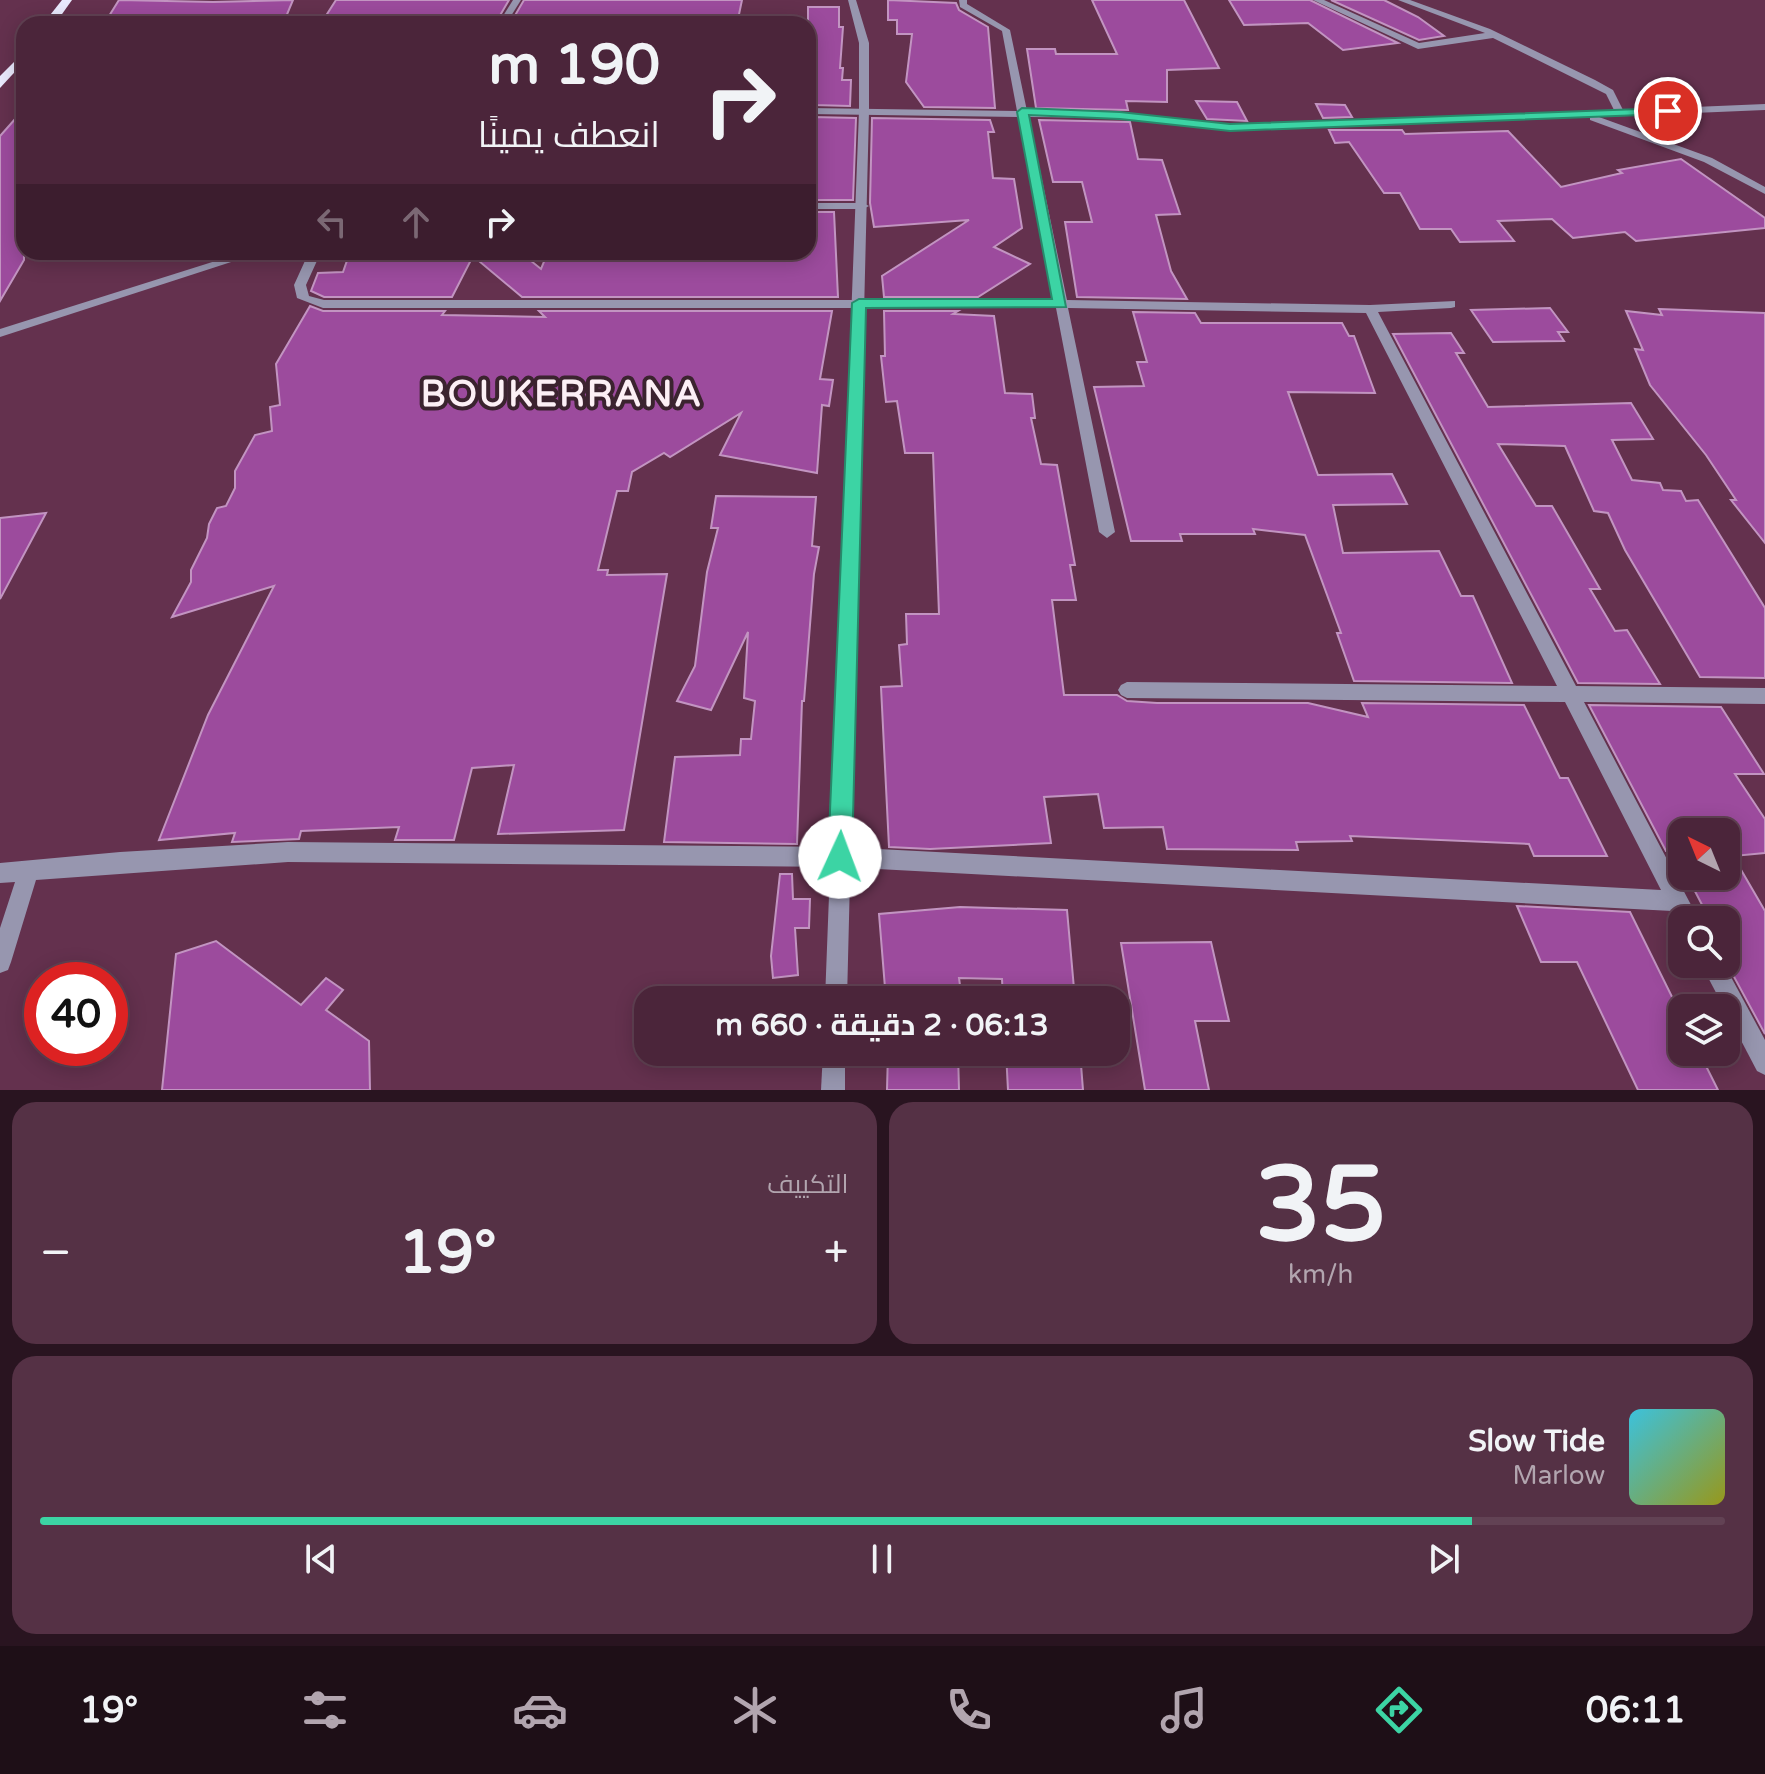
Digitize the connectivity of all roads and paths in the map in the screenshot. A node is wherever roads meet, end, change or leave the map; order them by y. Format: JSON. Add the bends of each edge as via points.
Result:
{"nodes":[{"id":1,"x":852,"y":0,"type":"edge"},
{"id":2,"x":963,"y":0,"type":"edge"},
{"id":3,"x":1317,"y":0,"type":"edge"},
{"id":4,"x":1402,"y":0,"type":"edge"},
{"id":5,"x":1494,"y":34,"type":"junction"},
{"id":6,"x":16,"y":65,"type":"edge"},
{"id":7,"x":0,"y":84,"type":"edge"},
{"id":8,"x":1765,"y":107,"type":"edge"},
{"id":9,"x":816,"y":111,"type":"edge"},
{"id":10,"x":864,"y":111,"type":"junction"},
{"id":11,"x":1022,"y":112,"type":"junction"},
{"id":12,"x":1620,"y":113,"type":"junction"},
{"id":13,"x":1585,"y":115,"type":"junction"},
{"id":14,"x":1765,"y":191,"type":"edge"},
{"id":15,"x":816,"y":206,"type":"edge"},
{"id":16,"x":863,"y":206,"type":"junction"},
{"id":17,"x":231,"y":260,"type":"edge"},
{"id":18,"x":311,"y":260,"type":"edge"},
{"id":19,"x":859,"y":303,"type":"junction"},
{"id":20,"x":1060,"y":304,"type":"junction"},
{"id":21,"x":1451,"y":304,"type":"dead end"},
{"id":22,"x":1370,"y":309,"type":"junction"},
{"id":23,"x":0,"y":333,"type":"edge"},
{"id":24,"x":1107,"y":532,"type":"dead end"},
{"id":25,"x":1127,"y":690,"type":"dead end"},
{"id":26,"x":1569,"y":692,"type":"junction"},
{"id":27,"x":1765,"y":696,"type":"edge"},
{"id":28,"x":840,"y":857,"type":"junction"},
{"id":29,"x":29,"y":870,"type":"junction"},
{"id":30,"x":0,"y":873,"type":"edge"},
{"id":31,"x":1680,"y":906,"type":"edge"},
{"id":32,"x":1668,"y":910,"type":"edge"},
{"id":33,"x":0,"y":962,"type":"edge"},
{"id":34,"x":1719,"y":978,"type":"edge"},
{"id":35,"x":836,"y":986,"type":"edge"},
{"id":36,"x":1765,"y":1063,"type":"edge"},
{"id":37,"x":834,"y":1066,"type":"edge"},
{"id":38,"x":833,"y":1090,"type":"edge"}],
"edges":[{"from":1,"to":10,"type":"street","via":[[864,43]]},
{"from":2,"to":11,"type":"street","via":[[963,5],[1006,30]]},
{"from":3,"to":5,"type":"street","via":[[1418,46]]},
{"from":4,"to":5,"type":"street"},
{"from":5,"to":12,"type":"street","via":[[1610,92]]},
{"from":6,"to":7,"type":"main road"},
{"from":8,"to":12,"type":"street"},
{"from":9,"to":10,"type":"street"},
{"from":10,"to":11,"type":"street"},
{"from":10,"to":16,"type":"street"},
{"from":11,"to":13,"type":"street","via":[[1120,115],[1230,128]]},
{"from":11,"to":20,"type":"street"},
{"from":12,"to":13,"type":"street"},
{"from":13,"to":14,"type":"street","via":[[1708,160]]},
{"from":15,"to":16,"type":"street"},
{"from":16,"to":19,"type":"street"},
{"from":17,"to":23,"type":"street"},
{"from":18,"to":19,"type":"street","via":[[300,285],[303,298],[323,304]]},
{"from":19,"to":20,"type":"street"},
{"from":19,"to":28,"type":"street"},
{"from":20,"to":22,"type":"street"},
{"from":20,"to":24,"type":"street"},
{"from":21,"to":22,"type":"street"},
{"from":22,"to":26,"type":"street"},
{"from":25,"to":26,"type":"street"},
{"from":26,"to":27,"type":"street"},
{"from":26,"to":31,"type":"street"},
{"from":28,"to":29,"type":"street","via":[[288,852]]},
{"from":28,"to":32,"type":"street"},
{"from":28,"to":35,"type":"street"},
{"from":29,"to":30,"type":"street"},
{"from":29,"to":33,"type":"street"},
{"from":34,"to":36,"type":"street"},
{"from":37,"to":38,"type":"street"}]}
